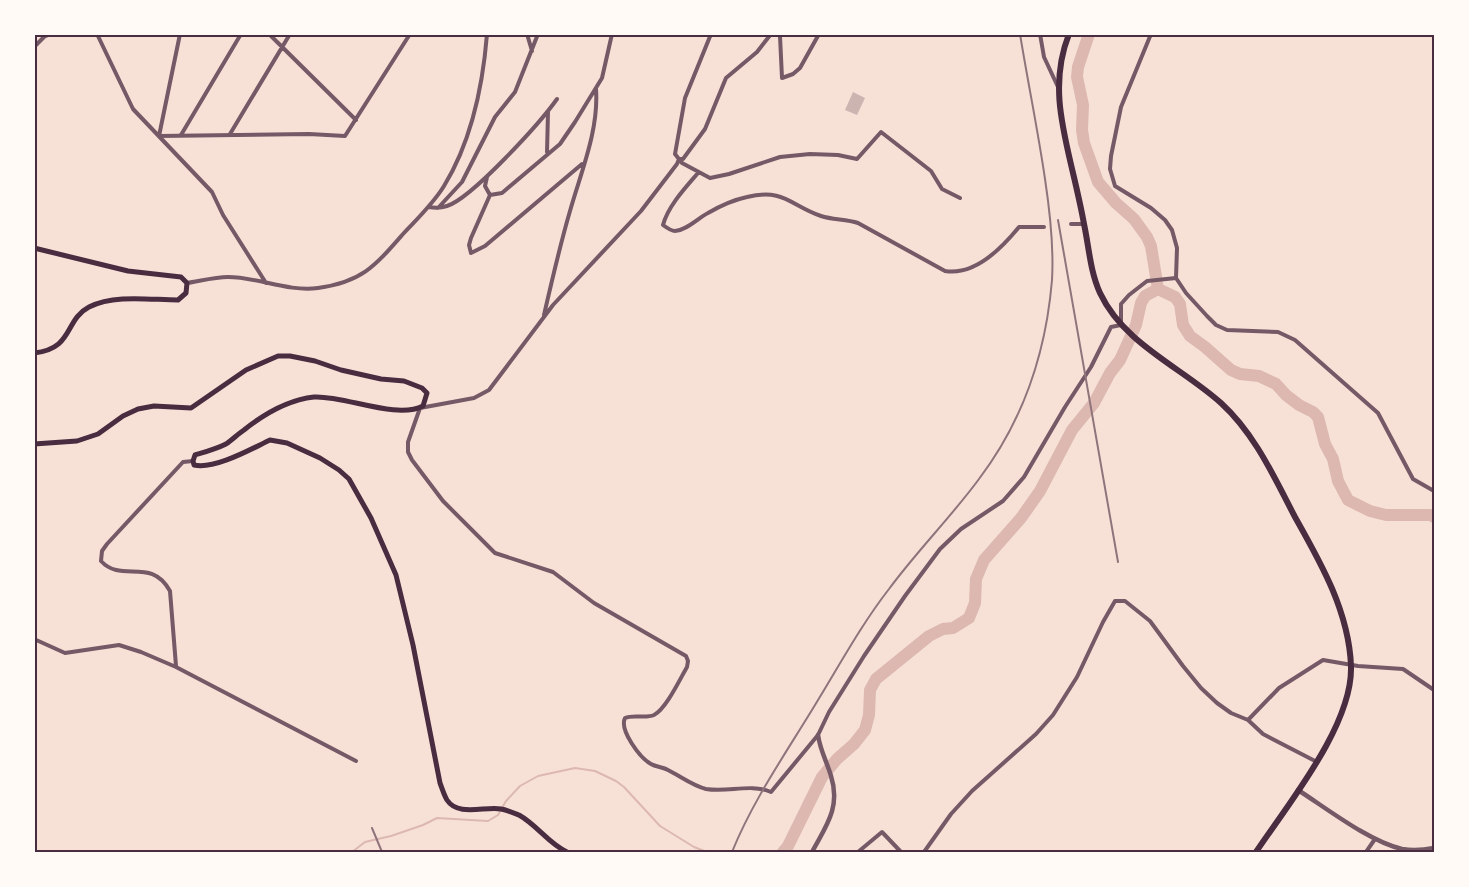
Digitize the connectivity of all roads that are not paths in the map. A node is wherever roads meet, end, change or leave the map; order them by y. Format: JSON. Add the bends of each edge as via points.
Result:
{"nodes":[{"id":1,"x":51,"y":34,"type":"edge"},
{"id":2,"x":97,"y":34,"type":"edge"},
{"id":3,"x":180,"y":34,"type":"edge"},
{"id":4,"x":241,"y":34,"type":"edge"},
{"id":5,"x":269,"y":34,"type":"edge"},
{"id":6,"x":290,"y":34,"type":"edge"},
{"id":7,"x":410,"y":34,"type":"edge"},
{"id":8,"x":487,"y":34,"type":"edge"},
{"id":9,"x":527,"y":34,"type":"edge"},
{"id":10,"x":538,"y":34,"type":"edge"},
{"id":11,"x":612,"y":34,"type":"edge"},
{"id":12,"x":711,"y":34,"type":"edge"},
{"id":13,"x":771,"y":34,"type":"edge"},
{"id":14,"x":777,"y":34,"type":"edge"},
{"id":15,"x":819,"y":34,"type":"edge"},
{"id":16,"x":1040,"y":34,"type":"edge"},
{"id":17,"x":1069,"y":34,"type":"edge"},
{"id":18,"x":1150,"y":34,"type":"edge"},
{"id":19,"x":282,"y":47,"type":"junction"},
{"id":20,"x":532,"y":51,"type":"junction"},
{"id":21,"x":34,"y":62,"type":"edge"},
{"id":22,"x":596,"y":88,"type":"junction"},
{"id":23,"x":1059,"y":89,"type":"junction"},
{"id":24,"x":557,"y":99,"type":"dead end"},
{"id":25,"x":548,"y":111,"type":"junction"},
{"id":26,"x":356,"y":120,"type":"junction"},
{"id":27,"x":230,"y":134,"type":"junction"},
{"id":28,"x":181,"y":135,"type":"junction"},
{"id":29,"x":159,"y":136,"type":"junction"},
{"id":30,"x":547,"y":153,"type":"junction"},
{"id":31,"x":679,"y":159,"type":"junction"},
{"id":32,"x":583,"y":163,"type":"junction"},
{"id":33,"x":698,"y":173,"type":"junction"},
{"id":34,"x":487,"y":176,"type":"junction"},
{"id":35,"x":490,"y":195,"type":"junction"},
{"id":36,"x":960,"y":198,"type":"dead end"},
{"id":37,"x":428,"y":207,"type":"junction"},
{"id":38,"x":438,"y":208,"type":"junction"},
{"id":39,"x":1071,"y":224,"type":"dead end"},
{"id":40,"x":1084,"y":224,"type":"junction"},
{"id":41,"x":1044,"y":227,"type":"dead end"},
{"id":42,"x":34,"y":248,"type":"edge"},
{"id":43,"x":1176,"y":278,"type":"junction"},
{"id":44,"x":187,"y":283,"type":"junction"},
{"id":45,"x":267,"y":284,"type":"junction"},
{"id":46,"x":544,"y":316,"type":"junction"},
{"id":47,"x":1123,"y":327,"type":"junction"},
{"id":48,"x":34,"y":353,"type":"edge"},
{"id":49,"x":420,"y":408,"type":"junction"},
{"id":50,"x":34,"y":444,"type":"edge"},
{"id":51,"x":193,"y":462,"type":"junction"},
{"id":52,"x":1434,"y":491,"type":"edge"},
{"id":53,"x":34,"y":639,"type":"edge"},
{"id":54,"x":1351,"y":665,"type":"junction"},
{"id":55,"x":176,"y":667,"type":"junction"},
{"id":56,"x":1434,"y":690,"type":"edge"},
{"id":57,"x":1248,"y":720,"type":"junction"},
{"id":58,"x":818,"y":735,"type":"junction"},
{"id":59,"x":356,"y":761,"type":"dead end"},
{"id":60,"x":1318,"y":762,"type":"junction"},
{"id":61,"x":1298,"y":790,"type":"junction"},
{"id":62,"x":1375,"y":839,"type":"junction"},
{"id":63,"x":1434,"y":848,"type":"edge"},
{"id":64,"x":567,"y":852,"type":"edge"},
{"id":65,"x":812,"y":852,"type":"edge"},
{"id":66,"x":858,"y":852,"type":"edge"},
{"id":67,"x":901,"y":852,"type":"edge"},
{"id":68,"x":924,"y":852,"type":"edge"},
{"id":69,"x":1256,"y":852,"type":"edge"},
{"id":70,"x":1366,"y":852,"type":"edge"}],
"edges":[{"from":1,"to":21,"type":"street","via":[[35,46]]},
{"from":2,"to":29,"type":"street","via":[[133,109]]},
{"from":3,"to":29,"type":"street"},
{"from":4,"to":28,"type":"street"},
{"from":5,"to":19,"type":"street"},
{"from":6,"to":19,"type":"street"},
{"from":7,"to":26,"type":"street"},
{"from":8,"to":37,"type":"street","via":[[483,77],[463,147],[445,185]]},
{"from":9,"to":20,"type":"street"},
{"from":10,"to":20,"type":"street"},
{"from":11,"to":22,"type":"street"},
{"from":12,"to":31,"type":"street","via":[[685,98],[675,154]]},
{"from":13,"to":31,"type":"street","via":[[757,52],[726,78],[705,129]]},
{"from":14,"to":15,"type":"street","via":[[783,54],[782,78],[800,68]]},
{"from":16,"to":23,"type":"street","via":[[1044,57]]},
{"from":17,"to":23,"type":"main road"},
{"from":18,"to":43,"type":"street","via":[[1121,107],[1110,169],[1115,186],[1151,208],[1172,230],[1178,248]]},
{"from":19,"to":26,"type":"street"},
{"from":19,"to":27,"type":"street"},
{"from":20,"to":38,"type":"street","via":[[515,92],[495,117],[462,182]]},
{"from":22,"to":30,"type":"street","via":[[560,144]]},
{"from":22,"to":32,"type":"street","via":[[595,116]]},
{"from":23,"to":40,"type":"main road","via":[[1059,114]]},
{"from":24,"to":25,"type":"street"},
{"from":25,"to":30,"type":"street"},
{"from":25,"to":34,"type":"street"},
{"from":26,"to":27,"type":"street","via":[[345,136]]},
{"from":27,"to":28,"type":"street"},
{"from":28,"to":29,"type":"street"},
{"from":29,"to":45,"type":"street","via":[[212,192]]},
{"from":30,"to":35,"type":"street","via":[[502,193]]},
{"from":31,"to":33,"type":"street"},
{"from":31,"to":46,"type":"street","via":[[641,211]]},
{"from":32,"to":35,"type":"street","via":[[471,254],[471,238]]},
{"from":32,"to":46,"type":"street"},
{"from":33,"to":36,"type":"street","via":[[719,177],[780,157],[810,154],[857,159],[881,132],[931,171],[942,189]]},
{"from":33,"to":41,"type":"street","via":[[664,221],[669,230],[685,227],[730,202],[780,195],[819,216],[858,223],[952,272],[976,265],[1019,227]]},
{"from":34,"to":35,"type":"street","via":[[485,186]]},
{"from":34,"to":38,"type":"street","via":[[455,202]]},
{"from":37,"to":38,"type":"street"},
{"from":37,"to":45,"type":"street","via":[[360,277],[316,288]]},
{"from":39,"to":40,"type":"street"},
{"from":40,"to":47,"type":"main road","via":[[1091,265],[1101,293]]},
{"from":42,"to":44,"type":"main road","via":[[128,271],[181,277]]},
{"from":43,"to":47,"type":"street","via":[[1147,281],[1129,295],[1121,304]]},
{"from":43,"to":52,"type":"street","via":[[1216,325],[1227,330],[1278,332],[1310,351],[1378,413],[1413,479]]},
{"from":44,"to":45,"type":"street","via":[[228,277]]},
{"from":44,"to":48,"type":"main road","via":[[186,293],[178,300],[105,301],[88,307],[57,347]]},
{"from":46,"to":49,"type":"street","via":[[482,395]]},
{"from":47,"to":54,"type":"main road","via":[[1218,401],[1236,417],[1256,445],[1334,591],[1347,631]]},
{"from":47,"to":58,"type":"street","via":[[1110,327],[1091,367],[1010,494],[940,549],[905,596]]},
{"from":49,"to":50,"type":"main road","via":[[427,393],[404,381],[278,356],[246,370],[191,408],[138,409],[98,434],[77,441]]},
{"from":49,"to":51,"type":"main road","via":[[384,409],[323,398],[298,401],[269,411],[227,443],[195,455]]},
{"from":49,"to":58,"type":"street","via":[[408,442],[412,460],[443,501],[495,553],[553,572],[594,603],[686,656],[687,667],[662,708],[654,715],[625,718],[622,723],[640,755],[703,788],[756,787],[771,792]]},
{"from":51,"to":55,"type":"street","via":[[183,462],[166,479],[107,544],[101,561],[114,569],[147,572],[164,581],[170,591]]},
{"from":51,"to":64,"type":"main road","via":[[201,466],[223,460],[270,440],[320,458],[349,479],[396,575],[440,783],[447,800],[459,808],[500,809],[518,815]]},
{"from":53,"to":55,"type":"street","via":[[64,653],[118,645]]},
{"from":54,"to":56,"type":"street","via":[[1403,669]]},
{"from":54,"to":57,"type":"street","via":[[1323,660],[1279,688]]},
{"from":54,"to":60,"type":"main road","via":[[1336,727]]},
{"from":55,"to":59,"type":"street"},
{"from":57,"to":60,"type":"street","via":[[1263,734]]},
{"from":57,"to":68,"type":"street","via":[[1201,688],[1138,610],[1125,601],[1115,601],[1053,715],[972,791]]},
{"from":58,"to":65,"type":"street","via":[[836,796],[830,819]]},
{"from":60,"to":61,"type":"main road"},
{"from":61,"to":62,"type":"street"},
{"from":61,"to":69,"type":"main road"},
{"from":62,"to":63,"type":"street","via":[[1402,849]]},
{"from":62,"to":70,"type":"street"},
{"from":66,"to":67,"type":"street","via":[[882,832]]}]}
